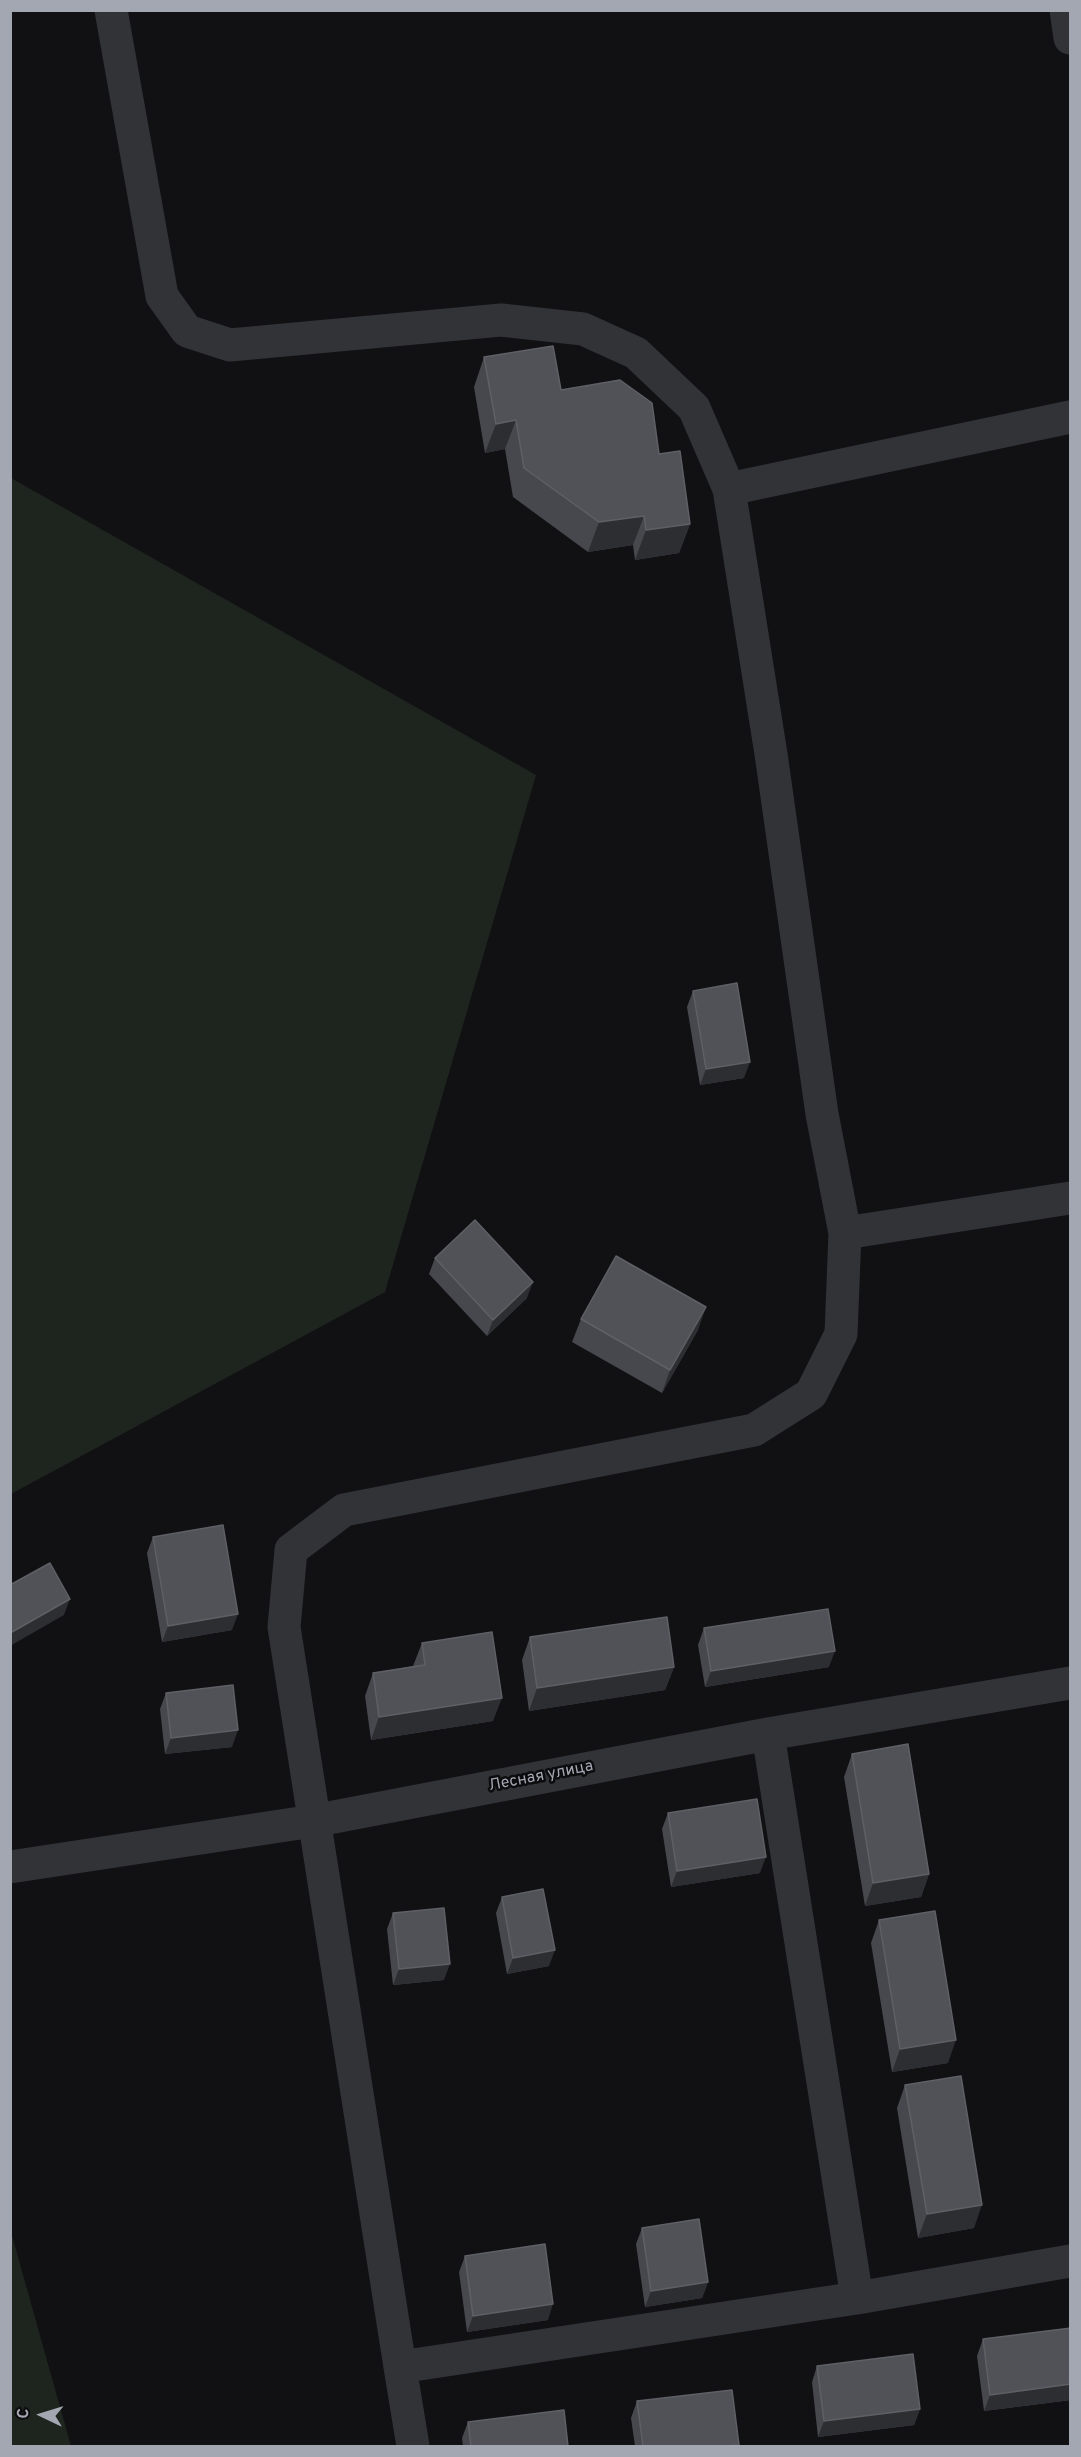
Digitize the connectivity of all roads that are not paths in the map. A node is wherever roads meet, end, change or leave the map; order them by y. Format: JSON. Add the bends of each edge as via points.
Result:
{"nodes":[{"id":1,"x":111,"y":10,"type":"edge"},
{"id":2,"x":1066,"y":10,"type":"edge"},
{"id":3,"x":1071,"y":38,"type":"edge"},
{"id":4,"x":1071,"y":417,"type":"edge"},
{"id":5,"x":729,"y":489,"type":"junction"},
{"id":6,"x":1071,"y":1198,"type":"edge"},
{"id":7,"x":845,"y":1233,"type":"junction"},
{"id":8,"x":1071,"y":1683,"type":"edge"},
{"id":9,"x":768,"y":1734,"type":"junction"},
{"id":10,"x":313,"y":1821,"type":"junction"},
{"id":11,"x":10,"y":1867,"type":"edge"},
{"id":12,"x":1071,"y":2261,"type":"edge"},
{"id":13,"x":857,"y":2298,"type":"junction"},
{"id":14,"x":400,"y":2367,"type":"junction"},
{"id":15,"x":413,"y":2446,"type":"edge"}],
"edges":[{"from":1,"to":5,"type":"street","via":[[162,296],[187,331],[230,345],[501,320],[583,328],[636,354],[694,408]]},
{"from":2,"to":3,"type":"street"},
{"from":4,"to":5,"type":"street"},
{"from":5,"to":7,"type":"street","via":[[822,1114]]},
{"from":6,"to":7,"type":"street"},
{"from":7,"to":10,"type":"street","via":[[841,1334],[811,1394],[754,1430],[344,1510],[291,1550],[284,1627]]},
{"from":8,"to":9,"type":"street","name":"Лесная улица"},
{"from":9,"to":10,"type":"street","name":"Лесная улица"},
{"from":9,"to":13,"type":"street"},
{"from":10,"to":11,"type":"street","name":"Лесная улица"},
{"from":10,"to":14,"type":"street"},
{"from":12,"to":13,"type":"street"},
{"from":13,"to":14,"type":"street"},
{"from":14,"to":15,"type":"street"}]}
